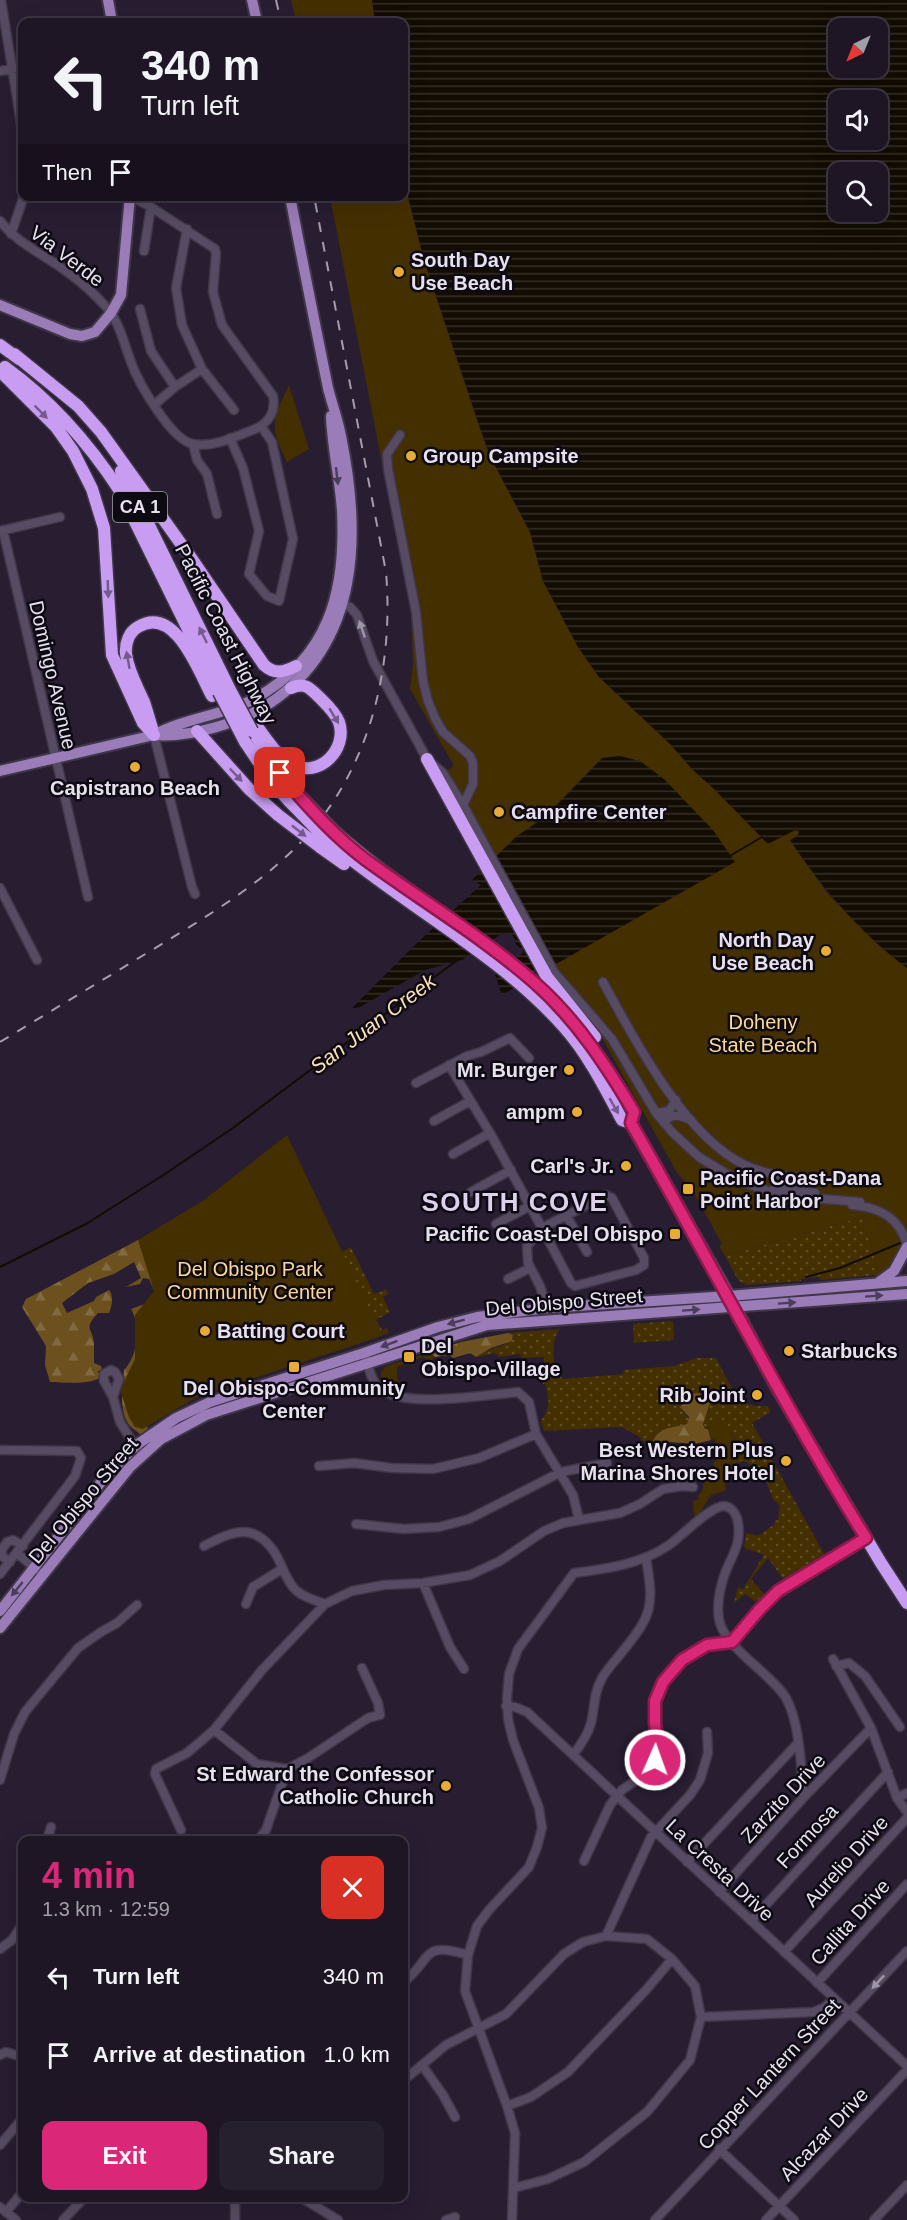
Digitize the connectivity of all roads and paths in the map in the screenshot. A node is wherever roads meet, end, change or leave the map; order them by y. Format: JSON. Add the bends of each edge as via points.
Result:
{"nodes":[{"id":1,"x":1,"y":0,"type":"edge"},
{"id":2,"x":108,"y":0,"type":"edge"},
{"id":3,"x":252,"y":0,"type":"edge"},
{"id":4,"x":111,"y":18,"type":"edge"},
{"id":5,"x":255,"y":18,"type":"edge"},
{"id":6,"x":18,"y":68,"type":"edge"},
{"id":7,"x":12,"y":69,"type":"junction"},
{"id":8,"x":0,"y":71,"type":"edge"},
{"id":9,"x":18,"y":105,"type":"edge"},
{"id":10,"x":22,"y":201,"type":"edge"},
{"id":11,"x":130,"y":201,"type":"edge"},
{"id":12,"x":140,"y":201,"type":"edge"},
{"id":13,"x":291,"y":201,"type":"edge"},
{"id":14,"x":151,"y":207,"type":"junction"},
{"id":15,"x":0,"y":222,"type":"edge"},
{"id":16,"x":187,"y":229,"type":"junction"},
{"id":17,"x":10,"y":234,"type":"junction"},
{"id":18,"x":144,"y":251,"type":"dead end"},
{"id":19,"x":0,"y":305,"type":"edge"},
{"id":20,"x":140,"y":309,"type":"dead end"},
{"id":21,"x":111,"y":313,"type":"junction"},
{"id":22,"x":0,"y":345,"type":"edge"},
{"id":23,"x":14,"y":354,"type":"junction"},
{"id":24,"x":0,"y":364,"type":"edge"},
{"id":25,"x":202,"y":369,"type":"junction"},
{"id":26,"x":0,"y":371,"type":"edge"},
{"id":27,"x":175,"y":387,"type":"junction"},
{"id":28,"x":154,"y":405,"type":"junction"},
{"id":29,"x":234,"y":410,"type":"dead end"},
{"id":30,"x":261,"y":426,"type":"junction"},
{"id":31,"x":400,"y":435,"type":"dead end"},
{"id":32,"x":230,"y":438,"type":"junction"},
{"id":33,"x":193,"y":444,"type":"junction"},
{"id":34,"x":217,"y":514,"type":"dead end"},
{"id":35,"x":60,"y":517,"type":"dead end"},
{"id":36,"x":1,"y":531,"type":"edge"},
{"id":37,"x":339,"y":602,"type":"junction"},
{"id":38,"x":296,"y":666,"type":"junction"},
{"id":39,"x":291,"y":688,"type":"junction"},
{"id":40,"x":223,"y":692,"type":"junction"},
{"id":41,"x":255,"y":730,"type":"junction"},
{"id":42,"x":196,"y":731,"type":"junction"},
{"id":43,"x":154,"y":735,"type":"junction"},
{"id":44,"x":56,"y":758,"type":"junction"},
{"id":45,"x":427,"y":759,"type":"junction"},
{"id":46,"x":0,"y":771,"type":"edge"},
{"id":47,"x":292,"y":796,"type":"junction"},
{"id":48,"x":463,"y":805,"type":"junction"},
{"id":49,"x":326,"y":839,"type":"junction"},
{"id":50,"x":484,"y":853,"type":"junction"},
{"id":51,"x":0,"y":888,"type":"edge"},
{"id":52,"x":195,"y":894,"type":"dead end"},
{"id":53,"x":88,"y":897,"type":"dead end"},
{"id":54,"x":408,"y":900,"type":"junction"},
{"id":55,"x":37,"y":960,"type":"dead end"},
{"id":56,"x":551,"y":974,"type":"junction"},
{"id":57,"x":603,"y":982,"type":"dead end"},
{"id":58,"x":532,"y":987,"type":"junction"},
{"id":59,"x":529,"y":1058,"type":"dead end"},
{"id":60,"x":449,"y":1065,"type":"junction"},
{"id":61,"x":610,"y":1071,"type":"junction"},
{"id":62,"x":416,"y":1083,"type":"dead end"},
{"id":63,"x":676,"y":1100,"type":"junction"},
{"id":64,"x":470,"y":1101,"type":"junction"},
{"id":65,"x":656,"y":1113,"type":"junction"},
{"id":66,"x":434,"y":1120,"type":"dead end"},
{"id":67,"x":691,"y":1120,"type":"junction"},
{"id":68,"x":631,"y":1123,"type":"junction"},
{"id":69,"x":664,"y":1123,"type":"junction"},
{"id":70,"x":490,"y":1133,"type":"junction"},
{"id":71,"x":453,"y":1154,"type":"dead end"},
{"id":72,"x":511,"y":1170,"type":"junction"},
{"id":73,"x":812,"y":1180,"type":"dead end"},
{"id":74,"x":771,"y":1191,"type":"junction"},
{"id":75,"x":471,"y":1192,"type":"dead end"},
{"id":76,"x":864,"y":1204,"type":"junction"},
{"id":77,"x":530,"y":1206,"type":"junction"},
{"id":78,"x":566,"y":1215,"type":"junction"},
{"id":79,"x":496,"y":1224,"type":"dead end"},
{"id":80,"x":542,"y":1228,"type":"junction"},
{"id":81,"x":907,"y":1246,"type":"edge"},
{"id":82,"x":587,"y":1252,"type":"dead end"},
{"id":83,"x":530,"y":1268,"type":"junction"},
{"id":84,"x":508,"y":1279,"type":"dead end"},
{"id":85,"x":907,"y":1281,"type":"edge"},
{"id":86,"x":876,"y":1284,"type":"junction"},
{"id":87,"x":907,"y":1294,"type":"edge"},
{"id":88,"x":732,"y":1301,"type":"junction"},
{"id":89,"x":547,"y":1308,"type":"junction"},
{"id":90,"x":366,"y":1359,"type":"junction"},
{"id":91,"x":113,"y":1397,"type":"dead end"},
{"id":92,"x":536,"y":1434,"type":"junction"},
{"id":93,"x":0,"y":1450,"type":"edge"},
{"id":94,"x":139,"y":1450,"type":"junction"},
{"id":95,"x":607,"y":1463,"type":"dead end"},
{"id":96,"x":319,"y":1467,"type":"dead end"},
{"id":97,"x":561,"y":1472,"type":"junction"},
{"id":98,"x":693,"y":1487,"type":"dead end"},
{"id":99,"x":579,"y":1519,"type":"junction"},
{"id":100,"x":356,"y":1524,"type":"dead end"},
{"id":101,"x":866,"y":1538,"type":"junction"},
{"id":102,"x":23,"y":1546,"type":"junction"},
{"id":103,"x":204,"y":1546,"type":"dead end"},
{"id":104,"x":18,"y":1554,"type":"junction"},
{"id":105,"x":646,"y":1558,"type":"junction"},
{"id":106,"x":10,"y":1562,"type":"junction"},
{"id":107,"x":282,"y":1569,"type":"junction"},
{"id":108,"x":39,"y":1571,"type":"junction"},
{"id":109,"x":0,"y":1574,"type":"edge"},
{"id":110,"x":423,"y":1583,"type":"junction"},
{"id":111,"x":907,"y":1603,"type":"edge"},
{"id":112,"x":246,"y":1604,"type":"dead end"},
{"id":113,"x":325,"y":1604,"type":"junction"},
{"id":114,"x":137,"y":1605,"type":"dead end"},
{"id":115,"x":0,"y":1611,"type":"edge"},
{"id":116,"x":0,"y":1628,"type":"edge"},
{"id":117,"x":732,"y":1642,"type":"junction"},
{"id":118,"x":362,"y":1668,"type":"dead end"},
{"id":119,"x":464,"y":1669,"type":"dead end"},
{"id":120,"x":506,"y":1706,"type":"junction"},
{"id":121,"x":900,"y":1727,"type":"dead end"},
{"id":122,"x":872,"y":1728,"type":"junction"},
{"id":123,"x":214,"y":1730,"type":"junction"},
{"id":124,"x":707,"y":1732,"type":"dead end"},
{"id":125,"x":798,"y":1744,"type":"junction"},
{"id":126,"x":573,"y":1755,"type":"junction"},
{"id":127,"x":287,"y":1769,"type":"junction"},
{"id":128,"x":888,"y":1772,"type":"junction"},
{"id":129,"x":0,"y":1780,"type":"edge"},
{"id":130,"x":907,"y":1792,"type":"edge"},
{"id":131,"x":617,"y":1796,"type":"junction"},
{"id":132,"x":804,"y":1797,"type":"junction"},
{"id":133,"x":897,"y":1798,"type":"junction"},
{"id":134,"x":907,"y":1812,"type":"edge"},
{"id":135,"x":907,"y":1818,"type":"edge"},
{"id":136,"x":51,"y":1827,"type":"dead end"},
{"id":137,"x":181,"y":1830,"type":"dead end"},
{"id":138,"x":656,"y":1833,"type":"junction"},
{"id":139,"x":48,"y":1836,"type":"edge"},
{"id":140,"x":261,"y":1836,"type":"edge"},
{"id":141,"x":584,"y":1861,"type":"dead end"},
{"id":142,"x":687,"y":1862,"type":"junction"},
{"id":143,"x":907,"y":1884,"type":"edge"},
{"id":144,"x":720,"y":1892,"type":"junction"},
{"id":145,"x":750,"y":1921,"type":"junction"},
{"id":146,"x":18,"y":1931,"type":"edge"},
{"id":147,"x":606,"y":1936,"type":"junction"},
{"id":148,"x":0,"y":1949,"type":"edge"},
{"id":149,"x":907,"y":1951,"type":"edge"},
{"id":150,"x":784,"y":1952,"type":"junction"},
{"id":151,"x":468,"y":1955,"type":"junction"},
{"id":152,"x":672,"y":1959,"type":"junction"},
{"id":153,"x":408,"y":1978,"type":"edge"},
{"id":154,"x":817,"y":1983,"type":"junction"},
{"id":155,"x":834,"y":1998,"type":"junction"},
{"id":156,"x":850,"y":2013,"type":"junction"},
{"id":157,"x":701,"y":2017,"type":"junction"},
{"id":158,"x":477,"y":2029,"type":"junction"},
{"id":159,"x":3,"y":2053,"type":"edge"},
{"id":160,"x":18,"y":2056,"type":"edge"},
{"id":161,"x":422,"y":2065,"type":"junction"},
{"id":162,"x":907,"y":2068,"type":"edge"},
{"id":163,"x":408,"y":2077,"type":"edge"},
{"id":164,"x":507,"y":2106,"type":"junction"},
{"id":165,"x":454,"y":2117,"type":"dead end"},
{"id":166,"x":18,"y":2124,"type":"edge"},
{"id":167,"x":0,"y":2145,"type":"edge"},
{"id":168,"x":719,"y":2149,"type":"junction"},
{"id":169,"x":907,"y":2185,"type":"edge"},
{"id":170,"x":514,"y":2188,"type":"junction"},
{"id":171,"x":18,"y":2197,"type":"edge"},
{"id":172,"x":80,"y":2202,"type":"edge"},
{"id":173,"x":234,"y":2202,"type":"edge"},
{"id":174,"x":308,"y":2202,"type":"edge"},
{"id":175,"x":779,"y":2206,"type":"junction"},
{"id":176,"x":3,"y":2210,"type":"edge"},
{"id":177,"x":16,"y":2220,"type":"edge"},
{"id":178,"x":63,"y":2220,"type":"edge"},
{"id":179,"x":235,"y":2220,"type":"edge"},
{"id":180,"x":336,"y":2220,"type":"edge"},
{"id":181,"x":512,"y":2220,"type":"edge"},
{"id":182,"x":655,"y":2220,"type":"edge"},
{"id":183,"x":766,"y":2220,"type":"edge"},
{"id":184,"x":794,"y":2220,"type":"edge"},
{"id":185,"x":874,"y":2220,"type":"edge"}],
"edges":[{"from":1,"to":7,"type":"street"},
{"from":2,"to":4,"type":"main road"},
{"from":3,"to":5,"type":"main road"},
{"from":6,"to":7,"type":"street"},
{"from":7,"to":8,"type":"street"},
{"from":7,"to":9,"type":"street"},
{"from":10,"to":17,"type":"street"},
{"from":11,"to":21,"type":"main road","via":[[121,295]]},
{"from":12,"to":14,"type":"street"},
{"from":13,"to":37,"type":"main road","via":[[341,434],[351,501],[350,561]]},
{"from":14,"to":16,"type":"street"},
{"from":14,"to":18,"type":"street"},
{"from":15,"to":17,"type":"street","name":"Via Verde"},
{"from":16,"to":25,"type":"street","via":[[177,288],[182,325]]},
{"from":16,"to":30,"type":"street","via":[[214,249],[213,292],[222,325],[272,389],[271,417]]},
{"from":17,"to":21,"type":"street","name":"Via Verde","via":[[66,271]]},
{"from":19,"to":21,"type":"main road","via":[[82,336],[94,332]]},
{"from":20,"to":27,"type":"street","via":[[151,351]]},
{"from":21,"to":28,"type":"street","name":"Via Verde","via":[[135,375]]},
{"from":22,"to":23,"type":"highway","name":"Pacific Coast Highway","number":"CA 1"},
{"from":23,"to":38,"type":"highway","via":[[78,406],[101,432],[264,665],[279,672]]},
{"from":40,"to":23,"type":"highway","name":"Pacific Coast Highway","number":"CA 1","one_way":true,"via":[[117,465],[75,411]]},
{"from":24,"to":40,"type":"highway","name":"Pacific Coast Highway","number":"CA 1","via":[[70,423],[106,470]]},
{"from":25,"to":27,"type":"street"},
{"from":25,"to":29,"type":"street"},
{"from":26,"to":43,"type":"highway","one_way":true,"via":[[56,427],[92,489],[104,528],[112,655],[143,723]]},
{"from":27,"to":28,"type":"street"},
{"from":28,"to":33,"type":"street","name":"Via Verde","via":[[180,438]]},
{"from":30,"to":32,"type":"street"},
{"from":30,"to":32,"type":"street","via":[[272,442],[293,538],[279,601],[267,596],[249,574],[259,531],[243,468]]},
{"from":31,"to":48,"type":"street","via":[[387,454],[388,469],[416,612],[424,688],[439,726],[473,763],[473,784]]},
{"from":32,"to":33,"type":"street"},
{"from":33,"to":34,"type":"street","via":[[197,460],[207,474]]},
{"from":35,"to":36,"type":"street"},
{"from":36,"to":44,"type":"street","name":"Domingo Avenue"},
{"from":37,"to":38,"type":"main road"},
{"from":37,"to":39,"type":"main road","via":[[340,615],[325,644]]},
{"from":45,"to":37,"type":"street","one_way":true,"via":[[373,661],[357,615]]},
{"from":38,"to":43,"type":"main road","via":[[250,701],[170,726]]},
{"from":39,"to":41,"type":"highway","one_way":true,"via":[[309,688],[336,716],[341,732],[335,753],[323,764],[300,768],[286,762]]},
{"from":39,"to":42,"type":"main road","via":[[251,714]]},
{"from":40,"to":41,"type":"highway","name":"Pacific Coast Highway","number":"CA 1","bridge":true},
{"from":43,"to":40,"type":"highway","one_way":true,"via":[[126,653],[129,637],[140,625],[164,623]]},
{"from":40,"to":47,"type":"highway","name":"Pacific Coast Highway","number":"CA 1","bridge":true,"via":[[244,742],[272,782]]},
{"from":41,"to":47,"type":"highway","name":"Pacific Coast Highway","number":"CA 1"},
{"from":42,"to":43,"type":"main road","via":[[172,737]]},
{"from":42,"to":49,"type":"highway","one_way":true,"bridge":true,"via":[[249,789],[279,815]]},
{"from":43,"to":44,"type":"main road"},
{"from":43,"to":52,"type":"street"},
{"from":44,"to":46,"type":"main road"},
{"from":44,"to":53,"type":"street","name":"Domingo Avenue"},
{"from":45,"to":48,"type":"street","via":[[443,773]]},
{"from":45,"to":50,"type":"highway"},
{"from":47,"to":49,"type":"highway","name":"Pacific Coast Highway","number":"CA 1","bridge":true},
{"from":48,"to":50,"type":"street"},
{"from":49,"to":54,"type":"highway"},
{"from":49,"to":54,"type":"highway","name":"Pacific Coast Highway","number":"CA 1","via":[[365,858]]},
{"from":50,"to":56,"type":"highway"},
{"from":51,"to":55,"type":"street"},
{"from":54,"to":58,"type":"highway","name":"Pacific Coast Highway","number":"CA 1"},
{"from":54,"to":58,"type":"highway","name":"Pacific Coast Highway","number":"CA 1","via":[[506,958]]},
{"from":56,"to":61,"type":"highway","via":[[602,1048]]},
{"from":56,"to":65,"type":"street","via":[[612,1039]]},
{"from":57,"to":63,"type":"street","via":[[647,1060]]},
{"from":58,"to":61,"type":"highway","name":"Pacific Coast Highway","via":[[576,1026]]},
{"from":58,"to":68,"type":"highway","name":"Pacific Coast Highway","one_way":true,"via":[[579,1046],[622,1120]]},
{"from":59,"to":60,"type":"street","via":[[510,1038]]},
{"from":60,"to":62,"type":"street"},
{"from":60,"to":64,"type":"street"},
{"from":61,"to":68,"type":"highway","name":"Pacific Coast Highway","via":[[634,1112]]},
{"from":63,"to":65,"type":"street","via":[[669,1111]]},
{"from":63,"to":67,"type":"street"},
{"from":64,"to":66,"type":"street"},
{"from":64,"to":70,"type":"street"},
{"from":65,"to":69,"type":"street"},
{"from":67,"to":69,"type":"street","via":[[673,1115]]},
{"from":67,"to":73,"type":"street","via":[[720,1150],[745,1165],[762,1172]]},
{"from":68,"to":88,"type":"highway","name":"Pacific Coast Highway"},
{"from":69,"to":74,"type":"street","via":[[712,1166]]},
{"from":70,"to":71,"type":"street"},
{"from":70,"to":72,"type":"street"},
{"from":72,"to":75,"type":"street"},
{"from":72,"to":77,"type":"street"},
{"from":74,"to":76,"type":"street","via":[[816,1201]]},
{"from":74,"to":76,"type":"street","via":[[777,1188]]},
{"from":76,"to":81,"type":"street","via":[[893,1220]]},
{"from":77,"to":79,"type":"street"},
{"from":77,"to":80,"type":"street"},
{"from":78,"to":80,"type":"street"},
{"from":78,"to":80,"type":"street","via":[[606,1195],[612,1198],[644,1258],[644,1265],[575,1286]]},
{"from":78,"to":82,"type":"street"},
{"from":80,"to":83,"type":"street","via":[[528,1246]]},
{"from":81,"to":86,"type":"main road","via":[[894,1271]]},
{"from":83,"to":84,"type":"street"},
{"from":83,"to":89,"type":"street"},
{"from":85,"to":86,"type":"main road"},
{"from":86,"to":88,"type":"main road"},
{"from":88,"to":87,"type":"main road","one_way":true},
{"from":88,"to":89,"type":"main road","name":"Del Obispo Street"},
{"from":90,"to":88,"type":"main road","name":"Del Obispo Street","one_way":true,"via":[[487,1325]]},
{"from":88,"to":101,"type":"highway","name":"Pacific Coast Highway","via":[[777,1388]]},
{"from":89,"to":90,"type":"main road","name":"Del Obispo Street","one_way":true,"via":[[457,1322]]},
{"from":90,"to":92,"type":"street","via":[[375,1383],[382,1390],[416,1399],[518,1392],[529,1402]]},
{"from":90,"to":94,"type":"main road","name":"Del Obispo Street","via":[[210,1402],[176,1418]]},
{"from":91,"to":94,"type":"street","via":[[120,1422]]},
{"from":92,"to":96,"type":"street","via":[[479,1458],[433,1470],[354,1463]]},
{"from":92,"to":97,"type":"street"},
{"from":93,"to":102,"type":"street","via":[[77,1451],[81,1458],[75,1476]]},
{"from":94,"to":108,"type":"main road","name":"Del Obispo Street","via":[[102,1481]]},
{"from":95,"to":97,"type":"street"},
{"from":97,"to":99,"type":"street"},
{"from":97,"to":100,"type":"street","via":[[469,1519],[439,1527],[404,1529]]},
{"from":98,"to":99,"type":"street","via":[[663,1489],[620,1513]]},
{"from":99,"to":110,"type":"street","via":[[544,1531],[520,1549],[470,1575]]},
{"from":101,"to":111,"type":"highway","name":"Pacific Coast Highway"},
{"from":101,"to":117,"type":"street","via":[[778,1591]]},
{"from":102,"to":104,"type":"street"},
{"from":102,"to":106,"type":"street","via":[[13,1540],[7,1542],[1,1551]]},
{"from":103,"to":107,"type":"street","via":[[238,1531],[259,1536],[273,1550]]},
{"from":104,"to":106,"type":"street"},
{"from":104,"to":108,"type":"street"},
{"from":105,"to":117,"type":"street","via":[[712,1509],[729,1508],[736,1515],[739,1531],[737,1548],[722,1581],[718,1609],[721,1629]]},
{"from":105,"to":120,"type":"street","via":[[604,1570],[574,1573],[518,1649],[509,1674]]},
{"from":105,"to":126,"type":"street","via":[[650,1582],[648,1614],[602,1677],[592,1708],[592,1722]]},
{"from":106,"to":109,"type":"street"},
{"from":107,"to":112,"type":"street","via":[[253,1587]]},
{"from":107,"to":113,"type":"street","via":[[300,1593]]},
{"from":108,"to":115,"type":"main road","name":"Del Obispo Street","one_way":true},
{"from":108,"to":116,"type":"main road","name":"Del Obispo Street"},
{"from":110,"to":113,"type":"street","via":[[352,1591]]},
{"from":110,"to":119,"type":"street","via":[[450,1647]]},
{"from":113,"to":123,"type":"street","via":[[262,1670]]},
{"from":114,"to":129,"type":"street","via":[[78,1648],[25,1712]]},
{"from":117,"to":125,"type":"street","via":[[786,1697],[796,1719]]},
{"from":117,"to":131,"type":"street","via":[[707,1645],[682,1660],[663,1682],[655,1701],[659,1745],[655,1760],[645,1774]]},
{"from":118,"to":127,"type":"street","via":[[380,1715],[368,1718]]},
{"from":120,"to":126,"type":"street","name":"La Cresta Drive","via":[[527,1712]]},
{"from":120,"to":151,"type":"street","via":[[542,1828],[529,1867],[477,1926]]},
{"from":121,"to":122,"type":"street","via":[[865,1676],[849,1663],[835,1662]]},
{"from":122,"to":128,"type":"street"},
{"from":122,"to":132,"type":"street","name":"Zarzito Drive"},
{"from":123,"to":127,"type":"street","via":[[257,1764]]},
{"from":123,"to":137,"type":"street","via":[[187,1753],[156,1769]]},
{"from":124,"to":138,"type":"street","via":[[708,1753],[700,1780]]},
{"from":125,"to":132,"type":"street"},
{"from":125,"to":142,"type":"street"},
{"from":126,"to":131,"type":"street","name":"La Cresta Drive"},
{"from":127,"to":140,"type":"street"},
{"from":128,"to":133,"type":"street"},
{"from":128,"to":145,"type":"street","name":"Formosa"},
{"from":130,"to":133,"type":"street"},
{"from":131,"to":138,"type":"street","name":"La Cresta Drive"},
{"from":131,"to":141,"type":"street"},
{"from":132,"to":144,"type":"street","name":"Zarzito Drive"},
{"from":133,"to":134,"type":"street"},
{"from":135,"to":150,"type":"street","name":"Aurelio Drive"},
{"from":136,"to":139,"type":"street"},
{"from":138,"to":142,"type":"street","name":"La Cresta Drive"},
{"from":138,"to":147,"type":"street"},
{"from":142,"to":144,"type":"street","name":"La Cresta Drive"},
{"from":143,"to":154,"type":"street","name":"Callita Drive"},
{"from":144,"to":145,"type":"street","name":"La Cresta Drive"},
{"from":145,"to":150,"type":"street","name":"La Cresta Drive"},
{"from":146,"to":148,"type":"street"},
{"from":147,"to":152,"type":"street","via":[[647,1939]]},
{"from":147,"to":158,"type":"street","via":[[583,1942],[564,1953],[506,2014]]},
{"from":149,"to":156,"type":"street","name":"Copper Lantern Street","one_way":true},
{"from":150,"to":154,"type":"street","name":"La Cresta Drive"},
{"from":151,"to":153,"type":"street","via":[[432,1951]]},
{"from":151,"to":158,"type":"street","via":[[465,1991]]},
{"from":152,"to":157,"type":"street","via":[[695,1986]]},
{"from":152,"to":164,"type":"street","via":[[568,2072],[531,2097]]},
{"from":154,"to":155,"type":"street","name":"La Cresta Drive"},
{"from":155,"to":156,"type":"street","name":"La Cresta Drive"},
{"from":155,"to":157,"type":"street","via":[[808,2013]]},
{"from":156,"to":162,"type":"street","name":"La Cresta Drive"},
{"from":156,"to":168,"type":"street","name":"Copper Lantern Street"},
{"from":157,"to":170,"type":"street","via":[[690,2060],[647,2112],[584,2162],[548,2179]]},
{"from":158,"to":161,"type":"street","via":[[446,2045]]},
{"from":158,"to":164,"type":"street"},
{"from":159,"to":160,"type":"street"},
{"from":161,"to":163,"type":"street"},
{"from":161,"to":165,"type":"street"},
{"from":162,"to":175,"type":"street","name":"Alcazar Drive"},
{"from":164,"to":170,"type":"street","via":[[515,2133]]},
{"from":166,"to":167,"type":"street"},
{"from":168,"to":175,"type":"street"},
{"from":168,"to":182,"type":"street","name":"Copper Lantern Street"},
{"from":169,"to":185,"type":"street"},
{"from":170,"to":181,"type":"street"},
{"from":171,"to":176,"type":"street"},
{"from":172,"to":178,"type":"street"},
{"from":173,"to":179,"type":"street"},
{"from":174,"to":180,"type":"street"},
{"from":175,"to":183,"type":"street","name":"Alcazar Drive"},
{"from":175,"to":184,"type":"street"},
{"from":176,"to":177,"type":"street"}]}
